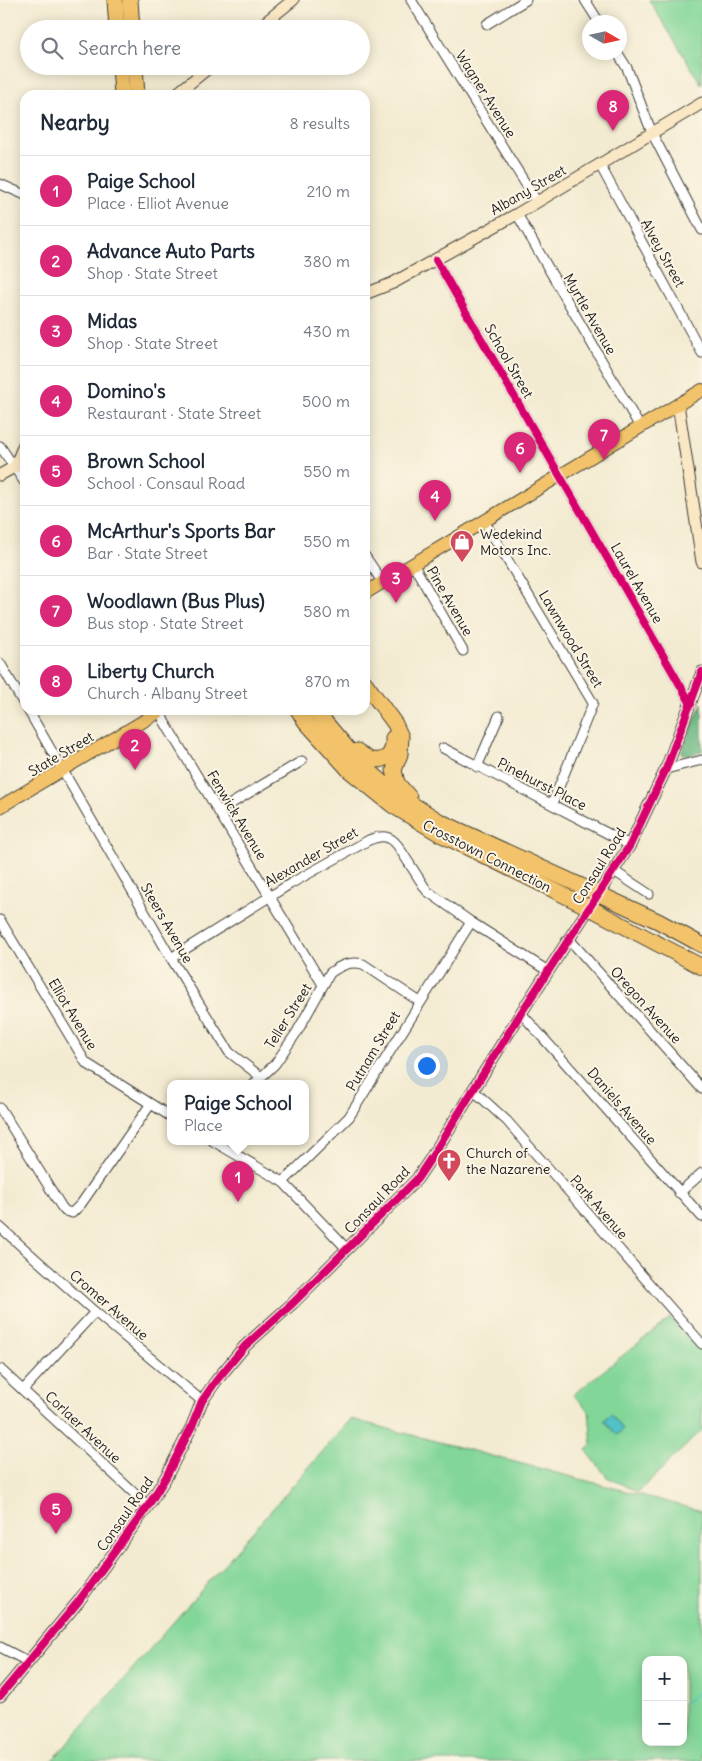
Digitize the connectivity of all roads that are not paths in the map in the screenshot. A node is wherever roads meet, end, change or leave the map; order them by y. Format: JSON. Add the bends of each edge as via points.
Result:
{"nodes":[{"id":1,"x":114,"y":0,"type":"edge"},
{"id":2,"x":130,"y":0,"type":"edge"},
{"id":3,"x":293,"y":0,"type":"edge"},
{"id":4,"x":411,"y":0,"type":"edge"},
{"id":5,"x":526,"y":0,"type":"edge"},
{"id":6,"x":586,"y":0,"type":"edge"},
{"id":7,"x":595,"y":15,"type":"edge"},
{"id":8,"x":116,"y":20,"type":"edge"},
{"id":9,"x":131,"y":20,"type":"edge"},
{"id":10,"x":268,"y":20,"type":"edge"},
{"id":11,"x":487,"y":24,"type":"dead end"},
{"id":12,"x":622,"y":60,"type":"edge"},
{"id":13,"x":121,"y":75,"type":"edge"},
{"id":14,"x":136,"y":75,"type":"edge"},
{"id":15,"x":200,"y":75,"type":"edge"},
{"id":16,"x":122,"y":90,"type":"edge"},
{"id":17,"x":137,"y":90,"type":"edge"},
{"id":18,"x":181,"y":90,"type":"edge"},
{"id":19,"x":702,"y":103,"type":"edge"},
{"id":20,"x":652,"y":133,"type":"junction"},
{"id":21,"x":600,"y":165,"type":"junction"},
{"id":22,"x":0,"y":184,"type":"edge"},
{"id":23,"x":20,"y":193,"type":"edge"},
{"id":24,"x":536,"y":202,"type":"junction"},
{"id":25,"x":517,"y":214,"type":"junction"},
{"id":26,"x":702,"y":230,"type":"edge"},
{"id":27,"x":436,"y":260,"type":"junction"},
{"id":28,"x":370,"y":292,"type":"edge"},
{"id":29,"x":702,"y":353,"type":"edge"},
{"id":30,"x":702,"y":390,"type":"edge"},
{"id":31,"x":678,"y":404,"type":"junction"},
{"id":32,"x":640,"y":427,"type":"junction"},
{"id":33,"x":0,"y":446,"type":"edge"},
{"id":34,"x":20,"y":464,"type":"edge"},
{"id":35,"x":0,"y":475,"type":"edge"},
{"id":36,"x":561,"y":475,"type":"junction"},
{"id":37,"x":484,"y":522,"type":"junction"},
{"id":38,"x":702,"y":562,"type":"edge"},
{"id":39,"x":370,"y":564,"type":"edge"},
{"id":40,"x":412,"y":564,"type":"junction"},
{"id":41,"x":383,"y":583,"type":"junction"},
{"id":42,"x":370,"y":590,"type":"edge"},
{"id":43,"x":463,"y":651,"type":"dead end"},
{"id":44,"x":0,"y":663,"type":"edge"},
{"id":45,"x":702,"y":672,"type":"edge"},
{"id":46,"x":370,"y":690,"type":"edge"},
{"id":47,"x":20,"y":697,"type":"edge"},
{"id":48,"x":370,"y":699,"type":"edge"},
{"id":49,"x":691,"y":704,"type":"junction"},
{"id":50,"x":31,"y":715,"type":"edge"},
{"id":51,"x":153,"y":715,"type":"edge"},
{"id":52,"x":162,"y":715,"type":"edge"},
{"id":53,"x":292,"y":715,"type":"edge"},
{"id":54,"x":301,"y":715,"type":"edge"},
{"id":55,"x":319,"y":715,"type":"edge"},
{"id":56,"x":499,"y":716,"type":"dead end"},
{"id":57,"x":335,"y":735,"type":"junction"},
{"id":58,"x":443,"y":748,"type":"dead end"},
{"id":59,"x":702,"y":760,"type":"edge"},
{"id":60,"x":302,"y":761,"type":"dead end"},
{"id":61,"x":477,"y":767,"type":"junction"},
{"id":62,"x":666,"y":769,"type":"junction"},
{"id":63,"x":63,"y":770,"type":"junction"},
{"id":64,"x":552,"y":804,"type":"junction"},
{"id":65,"x":0,"y":807,"type":"edge"},
{"id":66,"x":219,"y":811,"type":"junction"},
{"id":67,"x":440,"y":828,"type":"junction"},
{"id":68,"x":630,"y":845,"type":"junction"},
{"id":69,"x":614,"y":871,"type":"junction"},
{"id":70,"x":598,"y":893,"type":"junction"},
{"id":71,"x":648,"y":894,"type":"dead end"},
{"id":72,"x":269,"y":897,"type":"junction"},
{"id":73,"x":588,"y":907,"type":"junction"},
{"id":74,"x":0,"y":920,"type":"edge"},
{"id":75,"x":471,"y":922,"type":"junction"},
{"id":76,"x":569,"y":939,"type":"junction"},
{"id":77,"x":702,"y":946,"type":"edge"},
{"id":78,"x":171,"y":958,"type":"junction"},
{"id":79,"x":702,"y":967,"type":"edge"},
{"id":80,"x":548,"y":971,"type":"junction"},
{"id":81,"x":323,"y":985,"type":"junction"},
{"id":82,"x":420,"y":1002,"type":"junction"},
{"id":83,"x":521,"y":1013,"type":"junction"},
{"id":84,"x":258,"y":1080,"type":"edge"},
{"id":85,"x":702,"y":1089,"type":"edge"},
{"id":86,"x":473,"y":1090,"type":"junction"},
{"id":87,"x":150,"y":1105,"type":"junction"},
{"id":88,"x":0,"y":1108,"type":"edge"},
{"id":89,"x":167,"y":1114,"type":"edge"},
{"id":90,"x":220,"y":1145,"type":"edge"},
{"id":91,"x":702,"y":1173,"type":"edge"},
{"id":92,"x":283,"y":1182,"type":"junction"},
{"id":93,"x":679,"y":1192,"type":"junction"},
{"id":94,"x":702,"y":1217,"type":"edge"},
{"id":95,"x":0,"y":1227,"type":"edge"},
{"id":96,"x":346,"y":1248,"type":"junction"},
{"id":97,"x":95,"y":1312,"type":"junction"},
{"id":98,"x":702,"y":1344,"type":"edge"},
{"id":99,"x":0,"y":1369,"type":"edge"},
{"id":100,"x":23,"y":1390,"type":"junction"},
{"id":101,"x":202,"y":1401,"type":"junction"},
{"id":102,"x":148,"y":1506,"type":"junction"},
{"id":103,"x":0,"y":1646,"type":"edge"},
{"id":104,"x":29,"y":1662,"type":"junction"},
{"id":105,"x":0,"y":1696,"type":"edge"}],
"edges":[{"from":1,"to":8,"type":"highway"},
{"from":2,"to":9,"type":"highway"},
{"from":3,"to":10,"type":"street"},
{"from":4,"to":24,"type":"street","name":"Wagner Avenue"},
{"from":5,"to":11,"type":"street"},
{"from":6,"to":7,"type":"street"},
{"from":12,"to":20,"type":"street"},
{"from":13,"to":16,"type":"highway"},
{"from":14,"to":17,"type":"highway"},
{"from":15,"to":18,"type":"street"},
{"from":19,"to":20,"type":"street","name":"Albany Street"},
{"from":20,"to":21,"type":"street","name":"Albany Street"},
{"from":20,"to":26,"type":"street"},
{"from":21,"to":24,"type":"street","name":"Albany Street"},
{"from":21,"to":29,"type":"street","name":"Alvey Street"},
{"from":22,"to":23,"type":"street"},
{"from":24,"to":25,"type":"street","name":"Albany Street"},
{"from":25,"to":27,"type":"street","name":"Albany Street"},
{"from":25,"to":32,"type":"street","name":"Myrtle Avenue"},
{"from":27,"to":28,"type":"street","name":"Albany Street"},
{"from":27,"to":36,"type":"street","name":"School Street"},
{"from":30,"to":31,"type":"main road"},
{"from":31,"to":32,"type":"main road"},
{"from":31,"to":38,"type":"street"},
{"from":32,"to":36,"type":"main road"},
{"from":33,"to":34,"type":"street"},
{"from":34,"to":35,"type":"street"},
{"from":36,"to":37,"type":"main road"},
{"from":36,"to":49,"type":"street","name":"Laurel Avenue"},
{"from":37,"to":40,"type":"main road"},
{"from":37,"to":64,"type":"street","name":"Lawnwood Street","via":[[593,704]]},
{"from":39,"to":41,"type":"street"},
{"from":40,"to":41,"type":"main road"},
{"from":40,"to":43,"type":"street","name":"Pine Avenue"},
{"from":41,"to":42,"type":"main road"},
{"from":44,"to":47,"type":"street"},
{"from":45,"to":49,"type":"street","name":"Consaul Road"},
{"from":46,"to":67,"type":"highway","via":[[401,737],[400,754],[394,770],[397,783]]},
{"from":48,"to":57,"type":"highway","via":[[390,726],[394,746],[390,754],[380,760],[370,760]]},
{"from":49,"to":62,"type":"street","name":"Consaul Road"},
{"from":50,"to":63,"type":"street","name":"Steers Avenue"},
{"from":51,"to":63,"type":"main road","name":"State Street"},
{"from":52,"to":66,"type":"street","name":"Fenwick Avenue"},
{"from":53,"to":67,"type":"highway","via":[[318,750],[371,798],[395,814]]},
{"from":54,"to":67,"type":"highway","name":"Crosstown Connection","via":[[350,771],[392,805]]},
{"from":55,"to":57,"type":"highway","name":"Crosstown Connection"},
{"from":56,"to":61,"type":"street"},
{"from":57,"to":67,"type":"highway","name":"Crosstown Connection","via":[[358,761]]},
{"from":58,"to":61,"type":"street","name":"Pinehurst Place"},
{"from":59,"to":62,"type":"street"},
{"from":60,"to":66,"type":"street"},
{"from":61,"to":64,"type":"street","name":"Pinehurst Place"},
{"from":62,"to":68,"type":"street","name":"Consaul Road"},
{"from":63,"to":65,"type":"main road","name":"State Street"},
{"from":63,"to":78,"type":"street","name":"Steers Avenue"},
{"from":64,"to":68,"type":"street","name":"Pinehurst Place"},
{"from":66,"to":72,"type":"street","name":"Fenwick Avenue"},
{"from":67,"to":70,"type":"highway","name":"Crosstown Connection"},
{"from":67,"to":73,"type":"highway","name":"Crosstown Connection"},
{"from":68,"to":69,"type":"street","name":"Consaul Road"},
{"from":69,"to":70,"type":"street","name":"Consaul Road"},
{"from":69,"to":71,"type":"street"},
{"from":70,"to":73,"type":"street","name":"Consaul Road"},
{"from":70,"to":77,"type":"highway","name":"Crosstown Connection"},
{"from":72,"to":75,"type":"street","name":"Alexander Street","via":[[369,840],[386,836],[398,846],[427,891]]},
{"from":72,"to":78,"type":"street","name":"Alexander Street"},
{"from":72,"to":81,"type":"street","name":"Fenwick Avenue"},
{"from":73,"to":76,"type":"street","name":"Consaul Road"},
{"from":73,"to":79,"type":"highway","name":"Crosstown Connection"},
{"from":74,"to":87,"type":"street","name":"Elliot Avenue","via":[[86,1063]]},
{"from":75,"to":80,"type":"street","name":"Alexander Street"},
{"from":75,"to":82,"type":"street","name":"Putnam Street"},
{"from":76,"to":80,"type":"street","name":"Consaul Road"},
{"from":76,"to":85,"type":"street","name":"Oregon Avenue"},
{"from":78,"to":84,"type":"street","name":"Steers Avenue","via":[[229,1052]]},
{"from":80,"to":83,"type":"street","name":"Consaul Road"},
{"from":81,"to":82,"type":"street","via":[[330,973],[355,962]]},
{"from":81,"to":84,"type":"street","name":"Teller Street","via":[[297,1032],[275,1064]]},
{"from":82,"to":92,"type":"street","name":"Putnam Street","via":[[349,1117]]},
{"from":83,"to":86,"type":"street","name":"Consaul Road"},
{"from":83,"to":93,"type":"street","name":"Daniels Avenue"},
{"from":86,"to":96,"type":"street","name":"Consaul Road","via":[[417,1178]]},
{"from":86,"to":98,"type":"street","name":"Park Avenue","via":[[506,1121]]},
{"from":87,"to":88,"type":"street","via":[[81,1204],[72,1212],[65,1212],[60,1206]]},
{"from":87,"to":89,"type":"street","name":"Elliot Avenue"},
{"from":90,"to":92,"type":"street"},
{"from":91,"to":93,"type":"street"},
{"from":92,"to":96,"type":"street"},
{"from":93,"to":94,"type":"street","name":"Daniels Avenue"},
{"from":95,"to":97,"type":"street","name":"Cromer Avenue"},
{"from":96,"to":101,"type":"street","name":"Consaul Road","via":[[293,1303],[245,1346]]},
{"from":97,"to":100,"type":"street"},
{"from":97,"to":101,"type":"street","name":"Cromer Avenue"},
{"from":99,"to":100,"type":"street","name":"Corlaer Avenue"},
{"from":100,"to":102,"type":"street","name":"Corlaer Avenue"},
{"from":101,"to":102,"type":"street","name":"Consaul Road","via":[[166,1477]]},
{"from":102,"to":104,"type":"street","name":"Consaul Road","via":[[78,1602]]},
{"from":103,"to":104,"type":"street"},
{"from":104,"to":105,"type":"street","name":"Consaul Road"}]}
